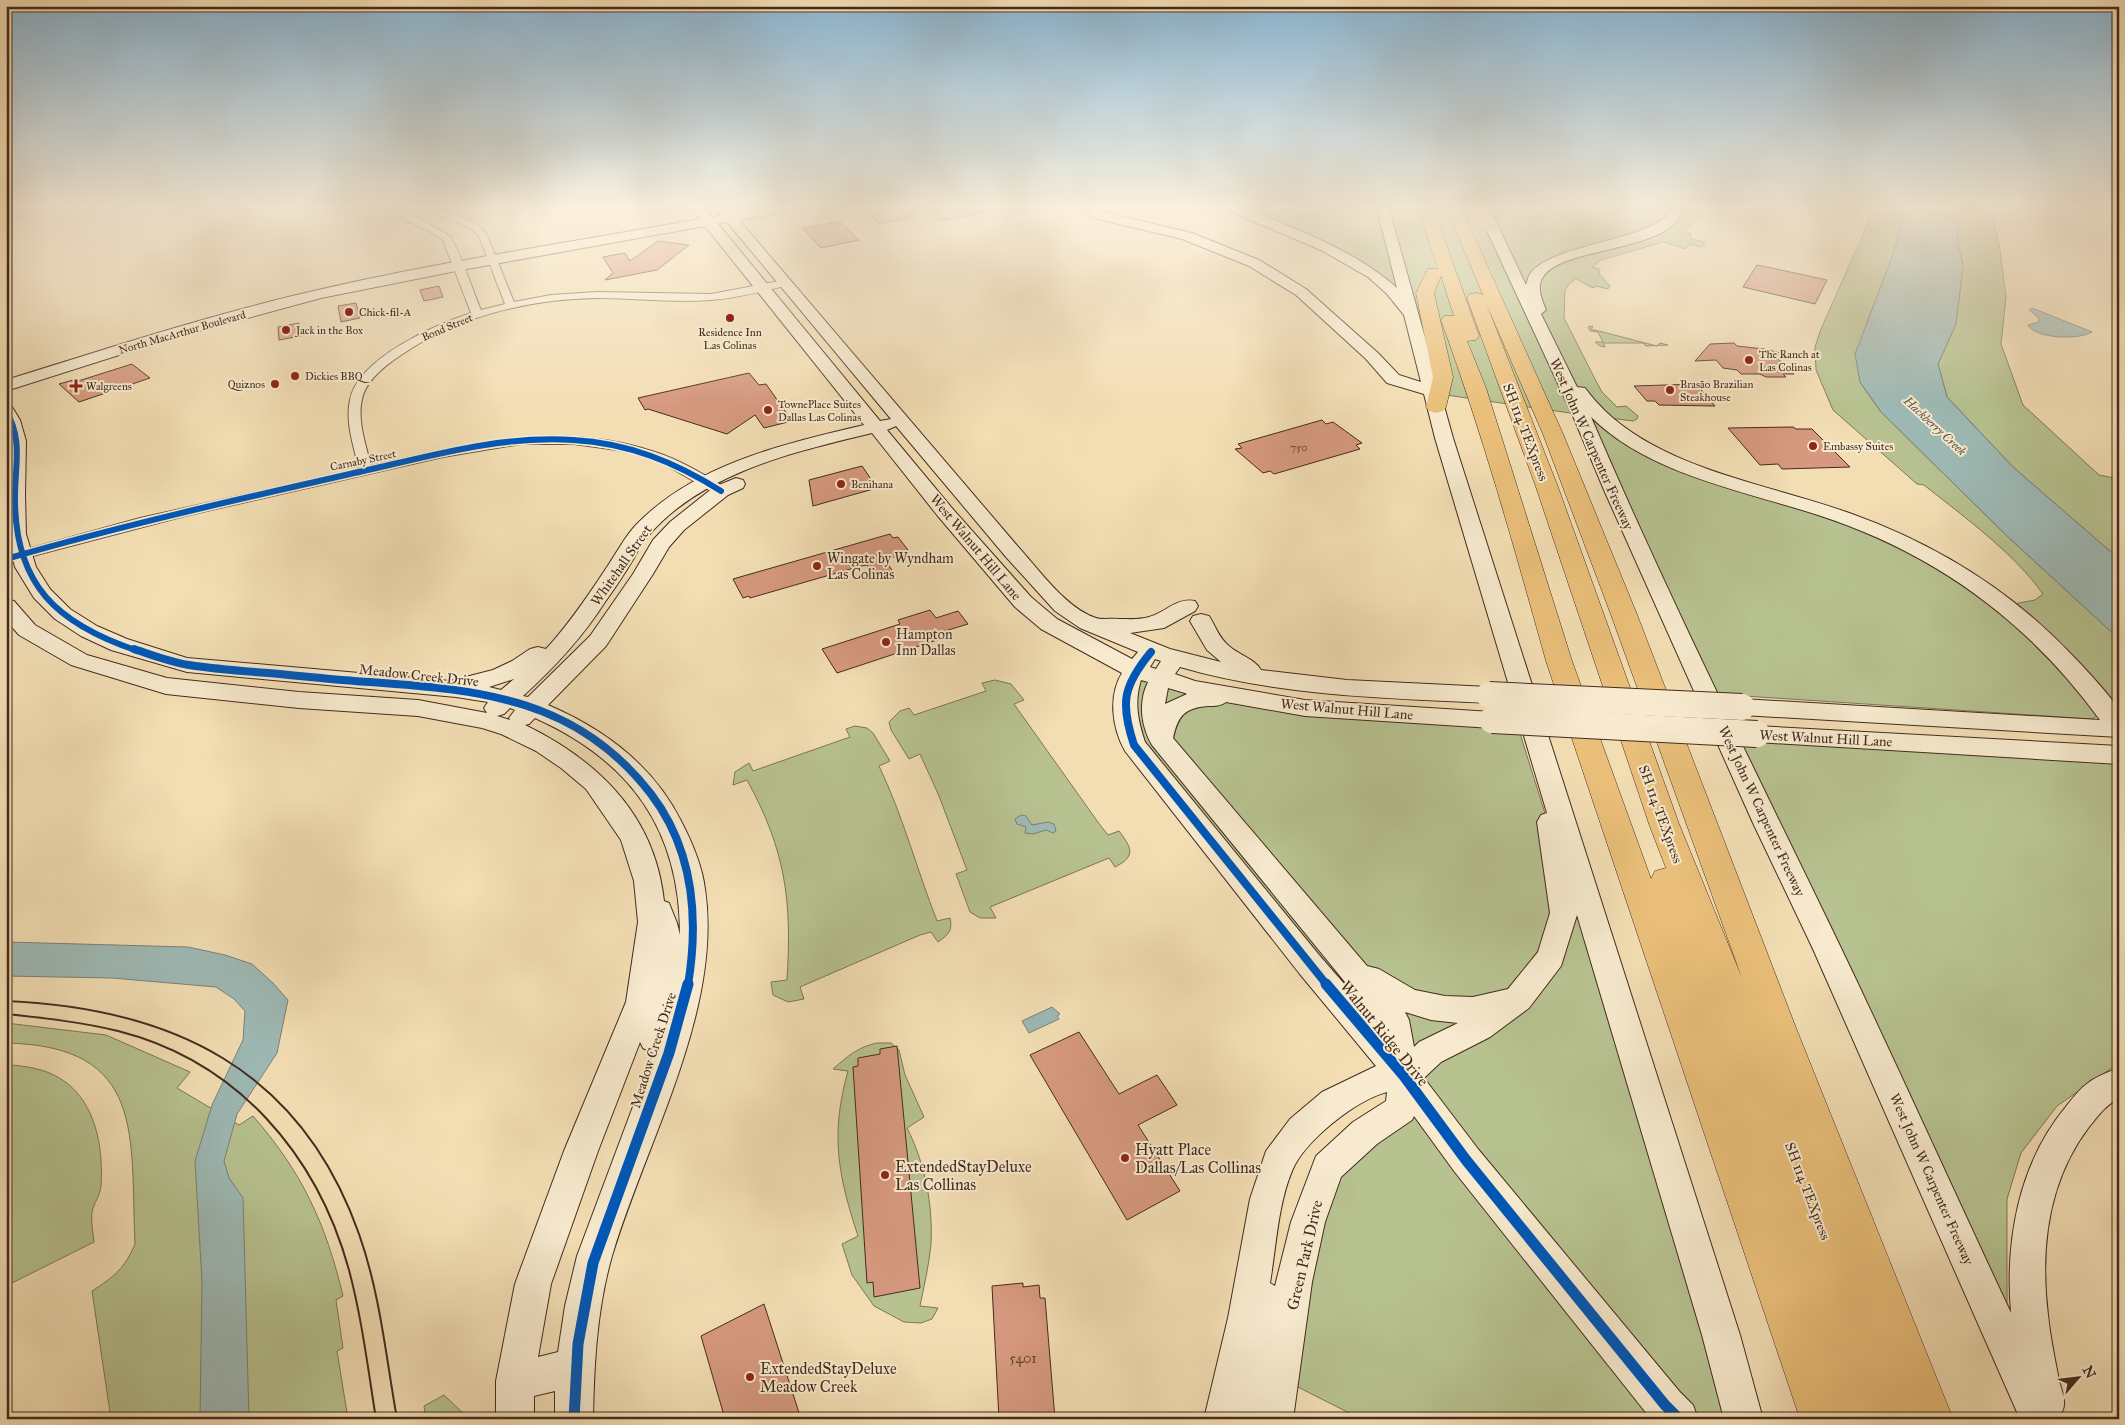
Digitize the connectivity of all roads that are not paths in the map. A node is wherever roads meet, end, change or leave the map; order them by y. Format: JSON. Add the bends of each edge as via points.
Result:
{"nodes":[{"id":1,"x":416,"y":272,"type":"edge"},
{"id":2,"x":421,"y":272,"type":"edge"},
{"id":3,"x":458,"y":272,"type":"edge"},
{"id":4,"x":497,"y":272,"type":"edge"},
{"id":5,"x":749,"y":272,"type":"edge"},
{"id":6,"x":775,"y":272,"type":"edge"},
{"id":7,"x":1269,"y":272,"type":"edge"},
{"id":8,"x":1369,"y":272,"type":"edge"},
{"id":9,"x":1401,"y":272,"type":"edge"},
{"id":10,"x":1447,"y":272,"type":"edge"},
{"id":11,"x":1465,"y":272,"type":"edge"},
{"id":12,"x":1482,"y":272,"type":"edge"},
{"id":13,"x":1512,"y":272,"type":"edge"},
{"id":14,"x":1542,"y":272,"type":"edge"},
{"id":15,"x":1434,"y":273,"type":"joint"},
{"id":16,"x":785,"y":283,"type":"junction"},
{"id":17,"x":762,"y":288,"type":"junction"},
{"id":18,"x":1478,"y":302,"type":"junction"},
{"id":19,"x":512,"y":306,"type":"junction"},
{"id":20,"x":477,"y":314,"type":"junction"},
{"id":21,"x":1416,"y":325,"type":"junction"},
{"id":22,"x":1554,"y":358,"type":"junction"},
{"id":23,"x":1383,"y":366,"type":"junction"},
{"id":24,"x":1426,"y":366,"type":"junction"},
{"id":25,"x":6,"y":377,"type":"edge"},
{"id":26,"x":6,"y":386,"type":"edge"},
{"id":27,"x":848,"y":393,"type":"junction"},
{"id":28,"x":1537,"y":396,"type":"junction"},
{"id":29,"x":1434,"y":399,"type":"junction"},
{"id":30,"x":6,"y":411,"type":"edge"},
{"id":31,"x":908,"y":427,"type":"junction"},
{"id":32,"x":882,"y":433,"type":"junction"},
{"id":33,"x":811,"y":444,"type":"junction"},
{"id":34,"x":366,"y":471,"type":"junction"},
{"id":35,"x":714,"y":487,"type":"junction"},
{"id":36,"x":1525,"y":544,"type":"junction"},
{"id":37,"x":14,"y":557,"type":"edge"},
{"id":38,"x":6,"y":606,"type":"edge"},
{"id":39,"x":1623,"y":612,"type":"junction"},
{"id":40,"x":1083,"y":620,"type":"junction"},
{"id":41,"x":582,"y":621,"type":"junction"},
{"id":42,"x":1174,"y":659,"type":"junction"},
{"id":43,"x":1143,"y":661,"type":"junction"},
{"id":44,"x":1160,"y":679,"type":"junction"},
{"id":45,"x":1266,"y":679,"type":"junction"},
{"id":46,"x":558,"y":682,"type":"junction"},
{"id":47,"x":437,"y":688,"type":"junction"},
{"id":48,"x":1248,"y":698,"type":"junction"},
{"id":49,"x":506,"y":699,"type":"junction"},
{"id":50,"x":532,"y":707,"type":"junction"},
{"id":51,"x":497,"y":724,"type":"junction"},
{"id":52,"x":571,"y":724,"type":"junction"},
{"id":53,"x":2119,"y":728,"type":"edge"},
{"id":54,"x":1161,"y":739,"type":"junction"},
{"id":55,"x":1616,"y":740,"type":"junction"},
{"id":56,"x":2119,"y":755,"type":"edge"},
{"id":57,"x":1546,"y":768,"type":"junction"},
{"id":58,"x":648,"y":881,"type":"junction"},
{"id":59,"x":1688,"y":886,"type":"junction"},
{"id":60,"x":1347,"y":962,"type":"junction"},
{"id":61,"x":1518,"y":999,"type":"junction"},
{"id":62,"x":670,"y":1047,"type":"junction"},
{"id":63,"x":1404,"y":1076,"type":"junction"},
{"id":64,"x":2119,"y":1082,"type":"edge"},
{"id":65,"x":1258,"y":1249,"type":"junction"},
{"id":66,"x":574,"y":1368,"type":"junction"},
{"id":67,"x":515,"y":1382,"type":"junction"},
{"id":68,"x":515,"y":1419,"type":"edge"},
{"id":69,"x":574,"y":1419,"type":"edge"},
{"id":70,"x":1223,"y":1419,"type":"edge"},
{"id":71,"x":1264,"y":1419,"type":"edge"},
{"id":72,"x":1274,"y":1419,"type":"edge"},
{"id":73,"x":1679,"y":1419,"type":"edge"},
{"id":74,"x":1744,"y":1419,"type":"edge"},
{"id":75,"x":1823,"y":1419,"type":"edge"},
{"id":76,"x":1863,"y":1419,"type":"edge"},
{"id":77,"x":1894,"y":1419,"type":"edge"},
{"id":78,"x":1932,"y":1419,"type":"edge"},
{"id":79,"x":2040,"y":1419,"type":"edge"},
{"id":80,"x":2049,"y":1419,"type":"edge"}],
"edges":[{"from":1,"to":25,"type":"main road","name":"North MacArthur Boulevard","via":[[277,298]]},
{"from":2,"to":26,"type":"main road","name":"North MacArthur Boulevard","via":[[213,322]]},
{"from":3,"to":20,"type":"street"},
{"from":4,"to":19,"type":"street"},
{"from":5,"to":17,"type":"main road","name":"West Walnut Hill Lane"},
{"from":6,"to":16,"type":"main road","name":"West Walnut Hill Lane"},
{"from":7,"to":23,"type":"main road","via":[[1301,292]]},
{"from":8,"to":21,"type":"main road","via":[[1400,299]]},
{"from":9,"to":21,"type":"main road"},
{"from":10,"to":55,"type":"highway","name":"SH 114 TEXpress","via":[[1558,570]]},
{"from":11,"to":18,"type":"highway","name":"SH 114 TEXpress"},
{"from":12,"to":28,"type":"highway"},
{"from":13,"to":22,"type":"main road","name":"West John W Carpenter Freeway"},
{"from":14,"to":22,"type":"main road","via":[[1532,290],[1550,336]]},
{"from":15,"to":29,"type":"highway","via":[[1425,294],[1444,377]]},
{"from":15,"to":36,"type":"highway","via":[[1476,388]]},
{"from":16,"to":17,"type":"street","name":"Bond Street"},
{"from":16,"to":31,"type":"main road","name":"West Walnut Hill Lane"},
{"from":17,"to":19,"type":"street","name":"Bond Street","via":[[712,297],[579,296]]},
{"from":17,"to":27,"type":"main road","name":"West Walnut Hill Lane"},
{"from":18,"to":28,"type":"highway"},
{"from":18,"to":59,"type":"highway","name":"SH 114 TEXpress","via":[[1547,486],[1650,786]]},
{"from":19,"to":20,"type":"street","name":"Bond Street"},
{"from":20,"to":34,"type":"street","name":"Bond Street","via":[[406,346],[385,361],[359,390],[354,417]]},
{"from":21,"to":24,"type":"main road"},
{"from":22,"to":53,"type":"main road","via":[[1595,410],[1619,431],[1642,445],[1710,475],[1880,532],[1974,581],[2040,634]]},
{"from":22,"to":79,"type":"main road","name":"West John W Carpenter Freeway"},
{"from":23,"to":24,"type":"main road","via":[[1406,371]]},
{"from":23,"to":29,"type":"main road","via":[[1385,373],[1395,380],[1423,386]]},
{"from":24,"to":29,"type":"main road"},
{"from":27,"to":32,"type":"main road","name":"West Walnut Hill Lane"},
{"from":27,"to":33,"type":"main road","via":[[853,403],[845,425],[833,435]]},
{"from":28,"to":39,"type":"highway"},
{"from":29,"to":57,"type":"main road"},
{"from":30,"to":37,"type":"main road","name":"Meadow Creek Drive","via":[[13,421],[18,448]]},
{"from":31,"to":32,"type":"main road","name":"Whitehall Street"},
{"from":31,"to":40,"type":"main road","name":"West Walnut Hill Lane","via":[[1013,553],[1070,613]]},
{"from":32,"to":33,"type":"main road","name":"Whitehall Street"},
{"from":32,"to":35,"type":"main road","name":"Whitehall Street"},
{"from":32,"to":43,"type":"main road","name":"West Walnut Hill Lane","via":[[1023,602],[1049,624],[1073,638]]},
{"from":33,"to":35,"type":"main road","name":"Whitehall Street","via":[[742,466]]},
{"from":34,"to":35,"type":"street","name":"Carnaby Street","via":[[498,443],[572,440],[646,452],[664,458]]},
{"from":34,"to":37,"type":"street","name":"Carnaby Street","via":[[149,521]]},
{"from":35,"to":41,"type":"main road","name":"Whitehall Street","via":[[662,511],[641,532]]},
{"from":35,"to":46,"type":"main road","name":"Whitehall Street","via":[[660,544],[598,641]]},
{"from":36,"to":55,"type":"highway","via":[[1543,566],[1597,722]]},
{"from":36,"to":75,"type":"highway","via":[[1565,680]]},
{"from":37,"to":47,"type":"main road","name":"Meadow Creek Drive","via":[[38,591],[61,614],[100,638],[146,655],[187,665]]},
{"from":38,"to":51,"type":"main road","name":"Meadow Creek Drive","via":[[27,630],[79,660],[166,686],[418,708]]},
{"from":39,"to":59,"type":"highway","via":[[1633,684],[1688,862]]},
{"from":39,"to":78,"type":"highway","via":[[1718,872]]},
{"from":40,"to":43,"type":"main road","name":"West Walnut Hill Lane"},
{"from":40,"to":45,"type":"main road","via":[[1138,626],[1194,614],[1222,654]]},
{"from":41,"to":47,"type":"main road","via":[[527,663],[506,674]]},
{"from":41,"to":49,"type":"main road","name":"Whitehall Street"},
{"from":42,"to":43,"type":"main road","name":"West Walnut Hill Lane"},
{"from":42,"to":44,"type":"main road","name":"Walnut Ridge Drive"},
{"from":42,"to":45,"type":"main road","name":"West Walnut Hill Lane"},
{"from":43,"to":44,"type":"street","name":"West Walnut Hill Lane"},
{"from":43,"to":63,"type":"main road","name":"Walnut Ridge Drive","via":[[1124,696],[1124,709],[1134,745],[1309,964]]},
{"from":44,"to":48,"type":"main road","name":"West Walnut Hill Lane"},
{"from":44,"to":54,"type":"main road","name":"Walnut Ridge Drive","via":[[1153,696],[1152,710]]},
{"from":45,"to":53,"type":"main road","name":"West Walnut Hill Lane","bridge":true,"via":[[1488,695]]},
{"from":46,"to":50,"type":"main road","name":"Whitehall Street"},
{"from":46,"to":52,"type":"street","via":[[556,702]]},
{"from":47,"to":49,"type":"main road","name":"Meadow Creek Drive"},
{"from":48,"to":54,"type":"main road","via":[[1204,698],[1181,705],[1168,716]]},
{"from":48,"to":56,"type":"main road","name":"West Walnut Hill Lane","bridge":true,"via":[[1305,708]]},
{"from":49,"to":50,"type":"main road","name":"Meadow Creek Drive"},
{"from":49,"to":51,"type":"main road","name":"Whitehall Street"},
{"from":50,"to":51,"type":"main road","name":"Whitehall Street"},
{"from":50,"to":52,"type":"main road","name":"Meadow Creek Drive"},
{"from":51,"to":58,"type":"main road","name":"Meadow Creek Drive","via":[[545,745],[595,783],[634,838]]},
{"from":52,"to":62,"type":"main road","name":"Meadow Creek Drive","via":[[623,759],[649,788],[670,823],[685,862],[694,933],[686,992]]},
{"from":54,"to":60,"type":"main road","name":"Walnut Ridge Drive"},
{"from":55,"to":76,"type":"highway","name":"SH 114 TEXpress"},
{"from":57,"to":61,"type":"main road","via":[[1550,825],[1564,913],[1551,957]]},
{"from":57,"to":74,"type":"main road"},
{"from":58,"to":62,"type":"main road","via":[[664,923],[670,960],[654,1038]]},
{"from":58,"to":67,"type":"main road","name":"Meadow Creek Drive","via":[[652,922],[642,1002],[581,1151],[533,1284]]},
{"from":59,"to":77,"type":"highway","name":"SH 114 TEXpress","via":[[1773,1098]]},
{"from":60,"to":61,"type":"main road","via":[[1386,992],[1410,1002],[1474,1010]]},
{"from":60,"to":63,"type":"main road","name":"Walnut Ridge Drive","via":[[1394,1020]]},
{"from":61,"to":63,"type":"main road","via":[[1479,1028],[1430,1052]]},
{"from":62,"to":66,"type":"main road","name":"Meadow Creek Drive","via":[[591,1269]]},
{"from":63,"to":65,"type":"main road","name":"Green Park Drive","via":[[1381,1078],[1333,1102],[1302,1130],[1278,1162]]},
{"from":63,"to":72,"type":"main road","name":"Green Park Drive","via":[[1401,1109],[1365,1133],[1328,1167],[1308,1222],[1294,1282]]},
{"from":63,"to":73,"type":"main road","name":"Walnut Ridge Drive","via":[[1466,1160]]},
{"from":64,"to":80,"type":"main road","via":[[2098,1094],[2059,1142],[2043,1177],[2033,1218],[2027,1283],[2035,1357]]},
{"from":65,"to":70,"type":"main road","name":"Green Park Drive"},
{"from":65,"to":71,"type":"main road","name":"Green Park Drive","via":[[1264,1311],[1252,1372],[1254,1408]]},
{"from":66,"to":67,"type":"main road"},
{"from":66,"to":69,"type":"main road","name":"Meadow Creek Drive"},
{"from":67,"to":68,"type":"main road","name":"Meadow Creek Drive"}]}
